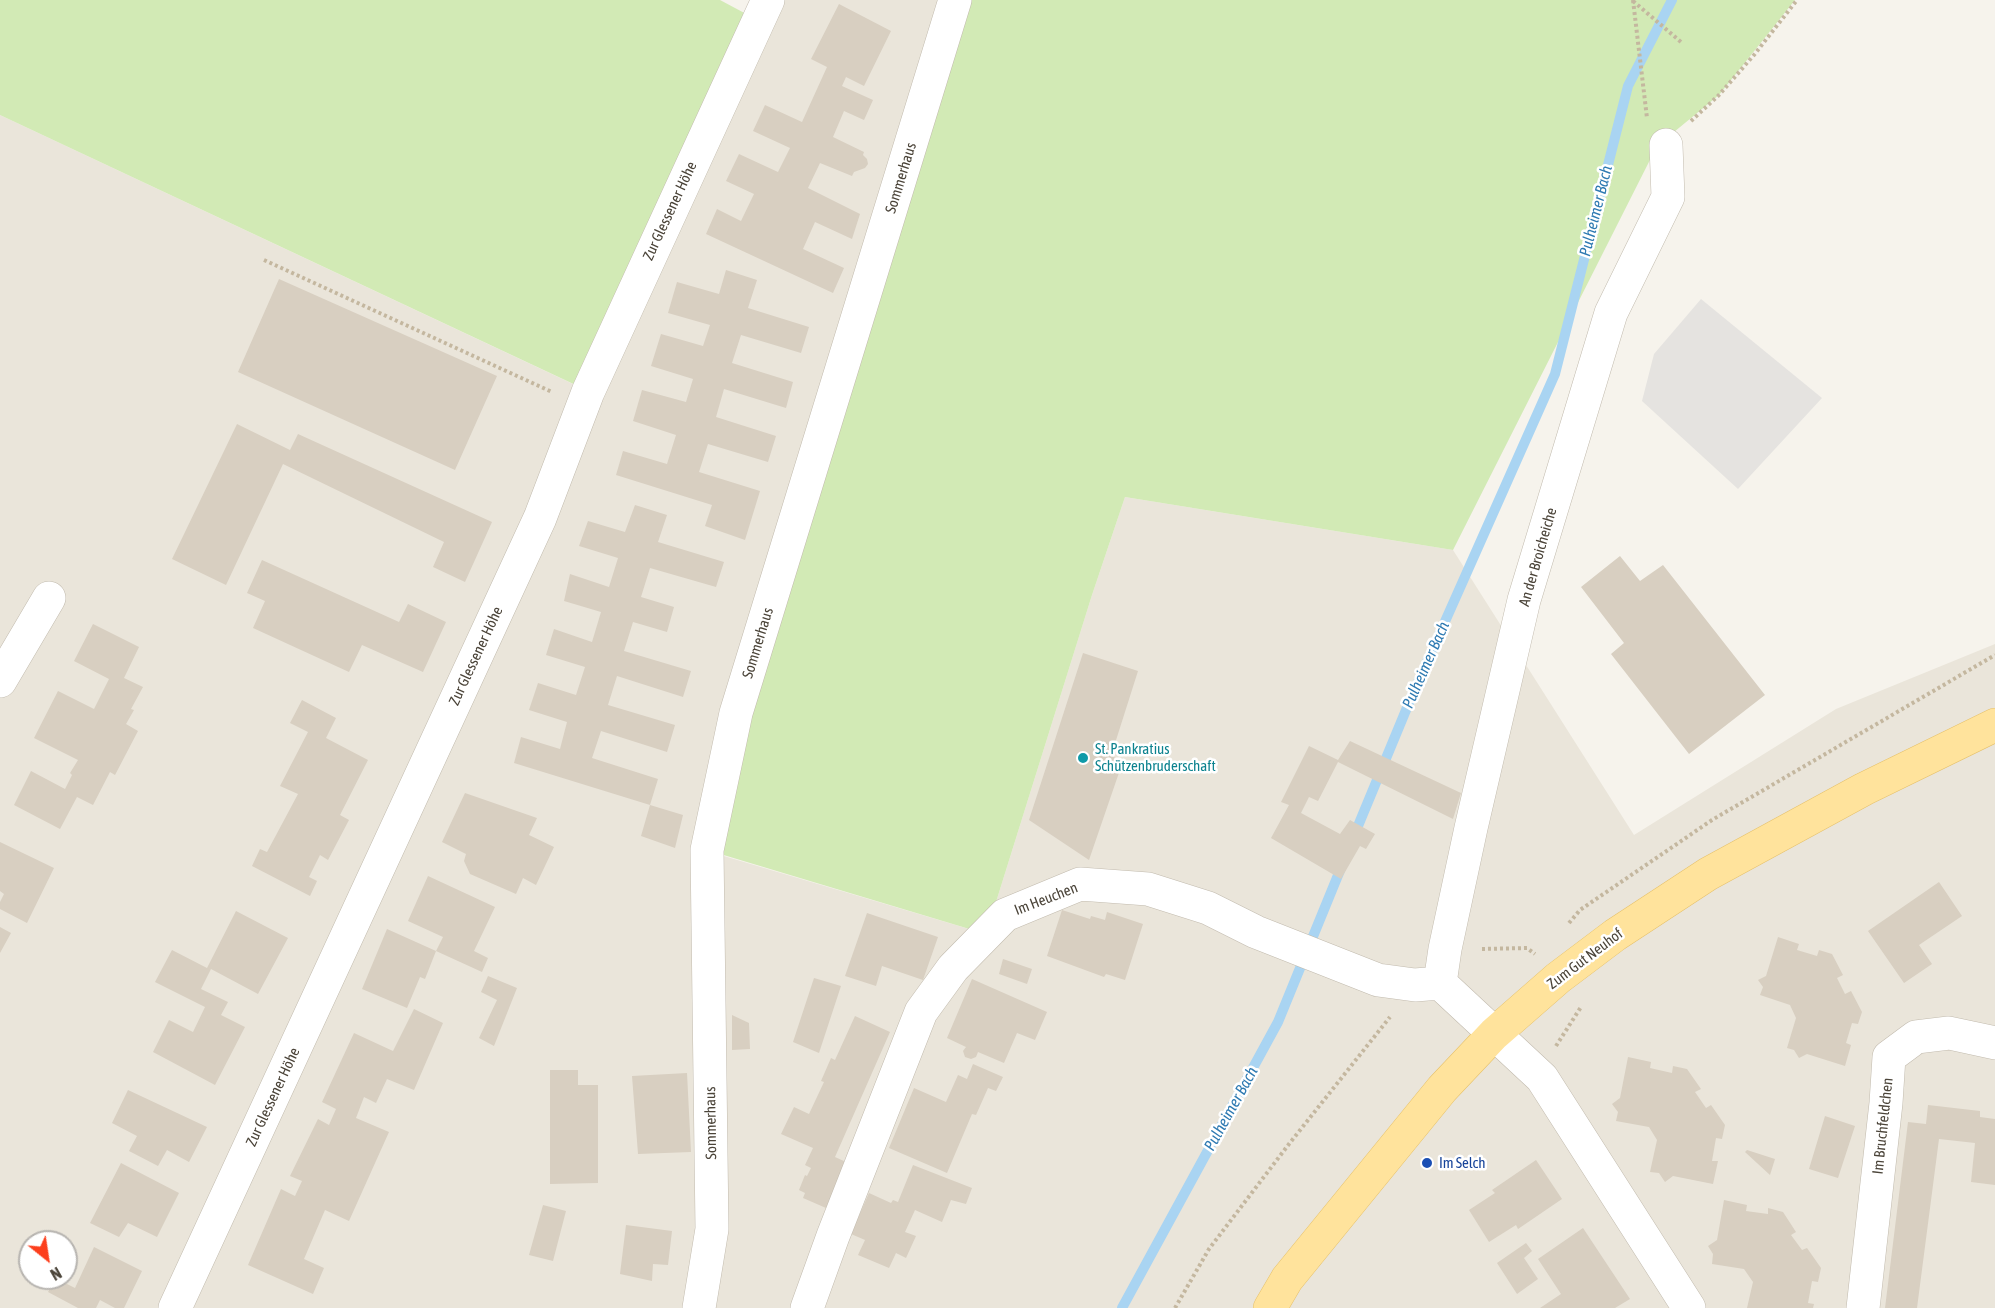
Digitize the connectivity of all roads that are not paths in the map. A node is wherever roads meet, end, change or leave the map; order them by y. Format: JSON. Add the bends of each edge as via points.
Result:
{"nodes":[{"id":1,"x":955,"y":0,"type":"edge"},
{"id":2,"x":765,"y":6,"type":"edge"},
{"id":3,"x":1666,"y":145,"type":"road end"},
{"id":4,"x":49,"y":598,"type":"dead end"},
{"id":5,"x":0,"y":681,"type":"edge"},
{"id":6,"x":1995,"y":725,"type":"edge"},
{"id":7,"x":1428,"y":984,"type":"junction"},
{"id":8,"x":1494,"y":1034,"type":"junction"},
{"id":9,"x":1995,"y":1043,"type":"edge"},
{"id":10,"x":175,"y":1308,"type":"edge"},
{"id":11,"x":699,"y":1308,"type":"edge"},
{"id":12,"x":807,"y":1308,"type":"edge"},
{"id":13,"x":1270,"y":1308,"type":"edge"},
{"id":14,"x":1689,"y":1308,"type":"edge"},
{"id":15,"x":1863,"y":1308,"type":"edge"}],
"edges":[{"from":1,"to":11,"type":"street","name":"Sommerhaus","via":[[736,713],[707,850],[712,1229]]},
{"from":2,"to":10,"type":"street","name":"Zur Glessener Höhe","via":[[583,406],[540,518]]},
{"from":3,"to":7,"type":"street","name":"An der Broicheiche","via":[[1668,197],[1611,313],[1524,600],[1445,949]]},
{"from":4,"to":5,"type":"street"},
{"from":6,"to":8,"type":"main road","name":"Zum Gut Neuhof","via":[[1863,789],[1708,874],[1615,935]]},
{"from":7,"to":8,"type":"street"},
{"from":7,"to":12,"type":"street","name":"Im Heuchen","via":[[1378,980],[1256,932],[1208,908],[1148,889],[1080,884],[1005,915],[953,968],[921,1012]]},
{"from":8,"to":13,"type":"main road","name":"Zum Gut Neuhof","via":[[1442,1089],[1287,1279]]},
{"from":8,"to":14,"type":"street","via":[[1542,1077]]},
{"from":9,"to":15,"type":"street","name":"Im Bruchfeldchen","via":[[1949,1034],[1916,1037],[1889,1057]]}]}
